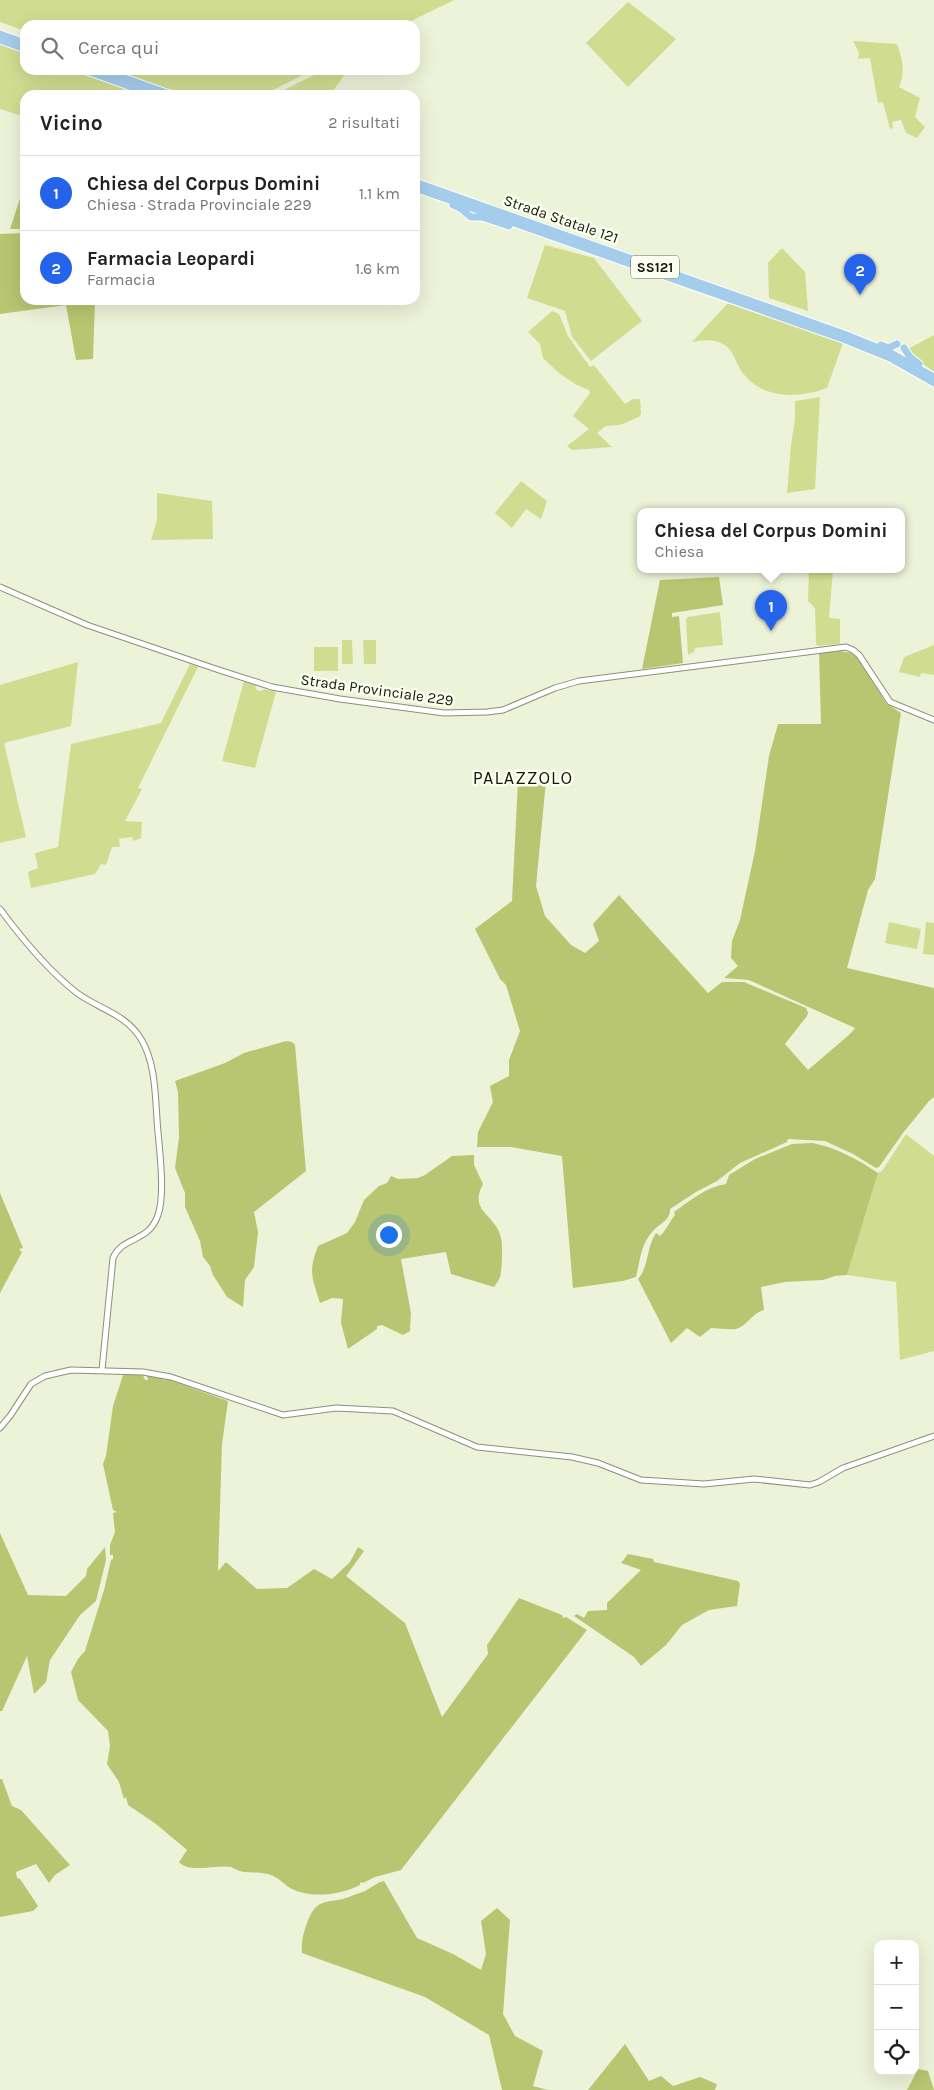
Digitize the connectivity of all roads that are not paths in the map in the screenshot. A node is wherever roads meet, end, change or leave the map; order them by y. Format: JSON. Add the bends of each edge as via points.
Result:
{"nodes":[{"id":1,"x":0,"y":34,"type":"edge"},
{"id":2,"x":0,"y":40,"type":"edge"},
{"id":3,"x":20,"y":40,"type":"edge"},
{"id":4,"x":20,"y":47,"type":"edge"},
{"id":5,"x":98,"y":75,"type":"edge"},
{"id":6,"x":116,"y":75,"type":"edge"},
{"id":7,"x":140,"y":90,"type":"edge"},
{"id":8,"x":158,"y":90,"type":"edge"},
{"id":9,"x":420,"y":184,"type":"edge"},
{"id":10,"x":420,"y":190,"type":"edge"},
{"id":11,"x":844,"y":334,"type":"junction"},
{"id":12,"x":893,"y":357,"type":"junction"},
{"id":13,"x":934,"y":373,"type":"edge"},
{"id":14,"x":934,"y":377,"type":"edge"},
{"id":15,"x":934,"y":383,"type":"edge"},
{"id":16,"x":0,"y":586,"type":"edge"},
{"id":17,"x":934,"y":720,"type":"edge"},
{"id":18,"x":0,"y":909,"type":"edge"},
{"id":19,"x":102,"y":1370,"type":"junction"},
{"id":20,"x":0,"y":1428,"type":"edge"},
{"id":21,"x":934,"y":1436,"type":"edge"}],
"edges":[{"from":1,"to":3,"type":"main road"},
{"from":2,"to":4,"type":"main road"},
{"from":5,"to":7,"type":"main road"},
{"from":6,"to":8,"type":"main road"},
{"from":9,"to":11,"type":"main road","name":"Strada Statale 121","number":"SS121"},
{"from":10,"to":12,"type":"main road","name":"Strada Statale 121","number":"SS121","via":[[460,208],[471,217],[546,234]]},
{"from":11,"to":12,"type":"main road","name":"Strada Statale 121","number":"SS121"},
{"from":11,"to":13,"type":"main road","via":[[888,348],[900,346]]},
{"from":12,"to":14,"type":"main road","number":"SS121"},
{"from":12,"to":15,"type":"main road","number":"SS121"},
{"from":16,"to":17,"type":"street","name":"Strada Provinciale 229","via":[[87,625],[272,687],[340,699],[444,713],[487,712],[503,710],[580,681],[851,648],[864,661],[890,702]]},
{"from":18,"to":19,"type":"street","via":[[68,986],[120,1016],[132,1027],[144,1044],[151,1066],[160,1154],[159,1208],[148,1231],[120,1246],[113,1258]]},
{"from":19,"to":20,"type":"street","via":[[71,1370],[37,1380]]},
{"from":19,"to":21,"type":"street","via":[[158,1374],[283,1415],[336,1408],[393,1411],[477,1447],[572,1457],[646,1480],[704,1484],[746,1479],[815,1484],[843,1468]]}]}
